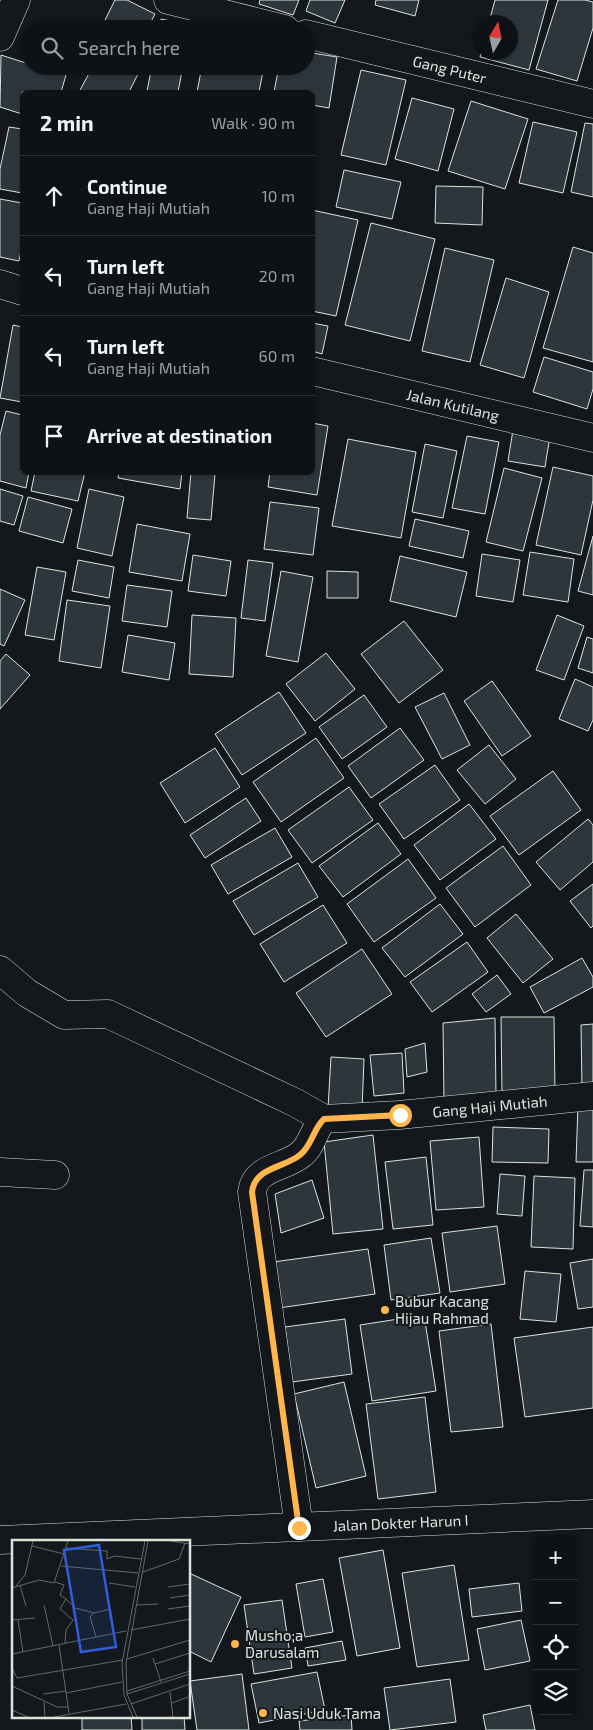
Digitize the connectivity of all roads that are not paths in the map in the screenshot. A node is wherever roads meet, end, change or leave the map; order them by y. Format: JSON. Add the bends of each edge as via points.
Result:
{"nodes":[{"id":1,"x":16,"y":0,"type":"edge"},
{"id":2,"x":168,"y":0,"type":"edge"},
{"id":3,"x":249,"y":20,"type":"edge"},
{"id":4,"x":315,"y":36,"type":"edge"},
{"id":5,"x":0,"y":37,"type":"edge"},
{"id":6,"x":593,"y":104,"type":"edge"},
{"id":7,"x":0,"y":284,"type":"edge"},
{"id":8,"x":20,"y":290,"type":"edge"},
{"id":9,"x":315,"y":372,"type":"edge"},
{"id":10,"x":593,"y":438,"type":"edge"},
{"id":11,"x":0,"y":970,"type":"edge"},
{"id":12,"x":593,"y":1096,"type":"edge"},
{"id":13,"x":324,"y":1119,"type":"junction"},
{"id":14,"x":0,"y":1172,"type":"edge"},
{"id":15,"x":55,"y":1175,"type":"dead end"},
{"id":16,"x":593,"y":1514,"type":"edge"},
{"id":17,"x":299,"y":1528,"type":"junction"},
{"id":18,"x":0,"y":1540,"type":"edge"}],
"edges":[{"from":1,"to":5,"type":"street"},
{"from":2,"to":3,"type":"street"},
{"from":4,"to":6,"type":"street","name":"Gang Puter"},
{"from":7,"to":8,"type":"street"},
{"from":9,"to":10,"type":"street","name":"Jalan Kutilang"},
{"from":11,"to":13,"type":"street","via":[[27,993],[64,1015],[108,1014]]},
{"from":12,"to":13,"type":"street","name":"Gang Haji Mutiah"},
{"from":13,"to":17,"type":"street","via":[[300,1155],[260,1174],[253,1182],[252,1192]]},
{"from":14,"to":15,"type":"street"},
{"from":16,"to":17,"type":"street","name":"Jalan Dokter Harun I"},
{"from":17,"to":18,"type":"street","name":"Jalan Dokter Harun I"}]}
